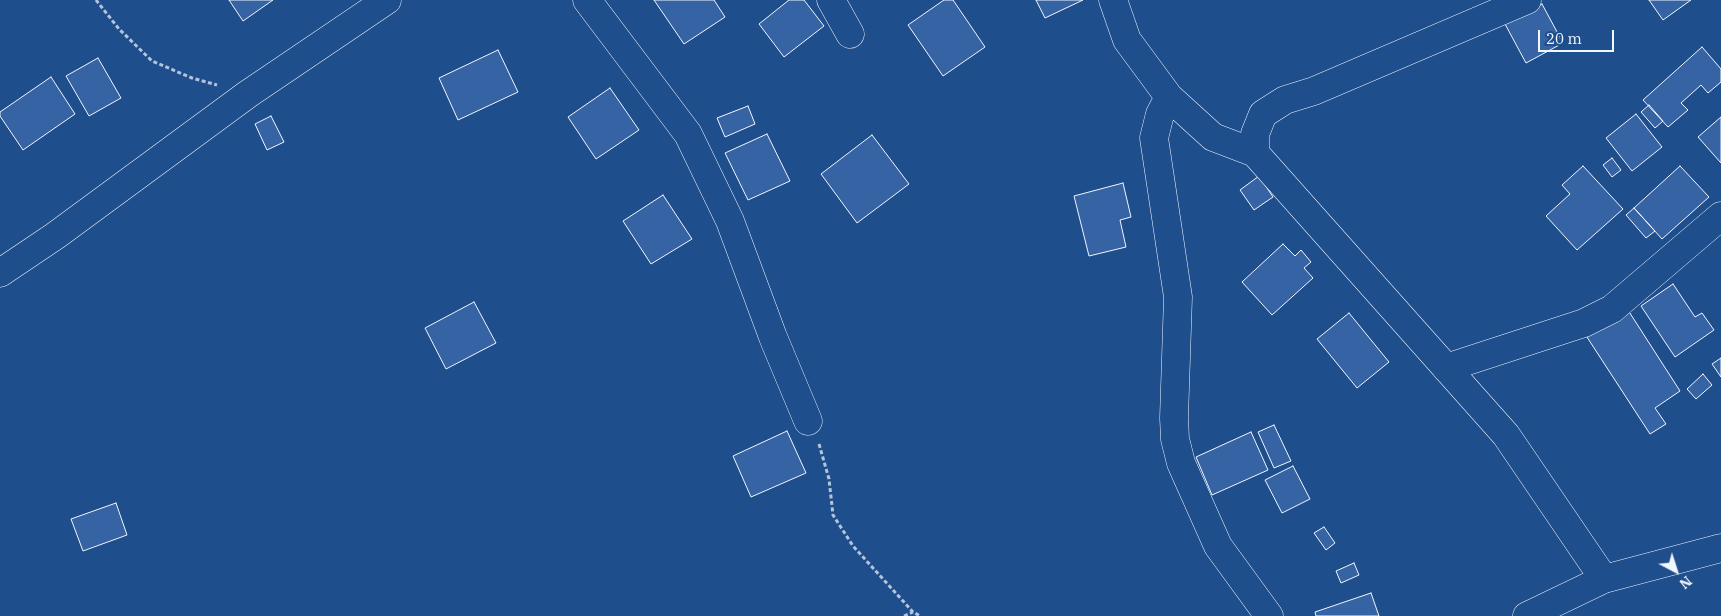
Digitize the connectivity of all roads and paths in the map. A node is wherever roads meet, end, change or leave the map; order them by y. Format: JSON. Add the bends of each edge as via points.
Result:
{"nodes":[{"id":1,"x":96,"y":0,"type":"edge"},
{"id":2,"x":387,"y":0,"type":"edge"},
{"id":3,"x":587,"y":0,"type":"edge"},
{"id":4,"x":831,"y":0,"type":"edge"},
{"id":5,"x":1113,"y":0,"type":"edge"},
{"id":6,"x":1527,"y":0,"type":"edge"},
{"id":7,"x":850,"y":34,"type":"dead end"},
{"id":8,"x":248,"y":94,"type":"junction"},
{"id":9,"x":1169,"y":97,"type":"junction"},
{"id":10,"x":1255,"y":153,"type":"junction"},
{"id":11,"x":1721,"y":216,"type":"edge"},
{"id":12,"x":0,"y":273,"type":"edge"},
{"id":13,"x":1446,"y":368,"type":"junction"},
{"id":14,"x":808,"y":421,"type":"joint"},
{"id":15,"x":1721,"y":548,"type":"edge"},
{"id":16,"x":1604,"y":579,"type":"junction"},
{"id":17,"x":913,"y":612,"type":"junction"},
{"id":18,"x":904,"y":616,"type":"edge"},
{"id":19,"x":920,"y":616,"type":"edge"},
{"id":20,"x":1268,"y":616,"type":"edge"},
{"id":21,"x":1527,"y":616,"type":"edge"}],
"edges":[{"from":1,"to":8,"type":"path","via":[[119,29],[152,61],[192,78]]},
{"from":2,"to":8,"type":"street"},
{"from":3,"to":14,"type":"street","via":[[688,134],[730,221]]},
{"from":4,"to":7,"type":"street"},
{"from":5,"to":9,"type":"street","via":[[1127,40]]},
{"from":6,"to":10,"type":"street","via":[[1314,92],[1285,100],[1262,114],[1255,134]]},
{"from":8,"to":12,"type":"street"},
{"from":9,"to":10,"type":"street","via":[[1213,138]]},
{"from":9,"to":20,"type":"street","via":[[1160,114],[1154,138],[1178,297],[1175,439],[1218,546]]},
{"from":10,"to":13,"type":"street"},
{"from":11,"to":13,"type":"street","via":[[1612,309],[1584,323]]},
{"from":13,"to":16,"type":"street","via":[[1506,434]]},
{"from":14,"to":17,"type":"path","via":[[829,478],[833,516],[853,546]]},
{"from":15,"to":16,"type":"street"},
{"from":16,"to":21,"type":"street"},
{"from":17,"to":18,"type":"path"},
{"from":17,"to":19,"type":"path"}]}
